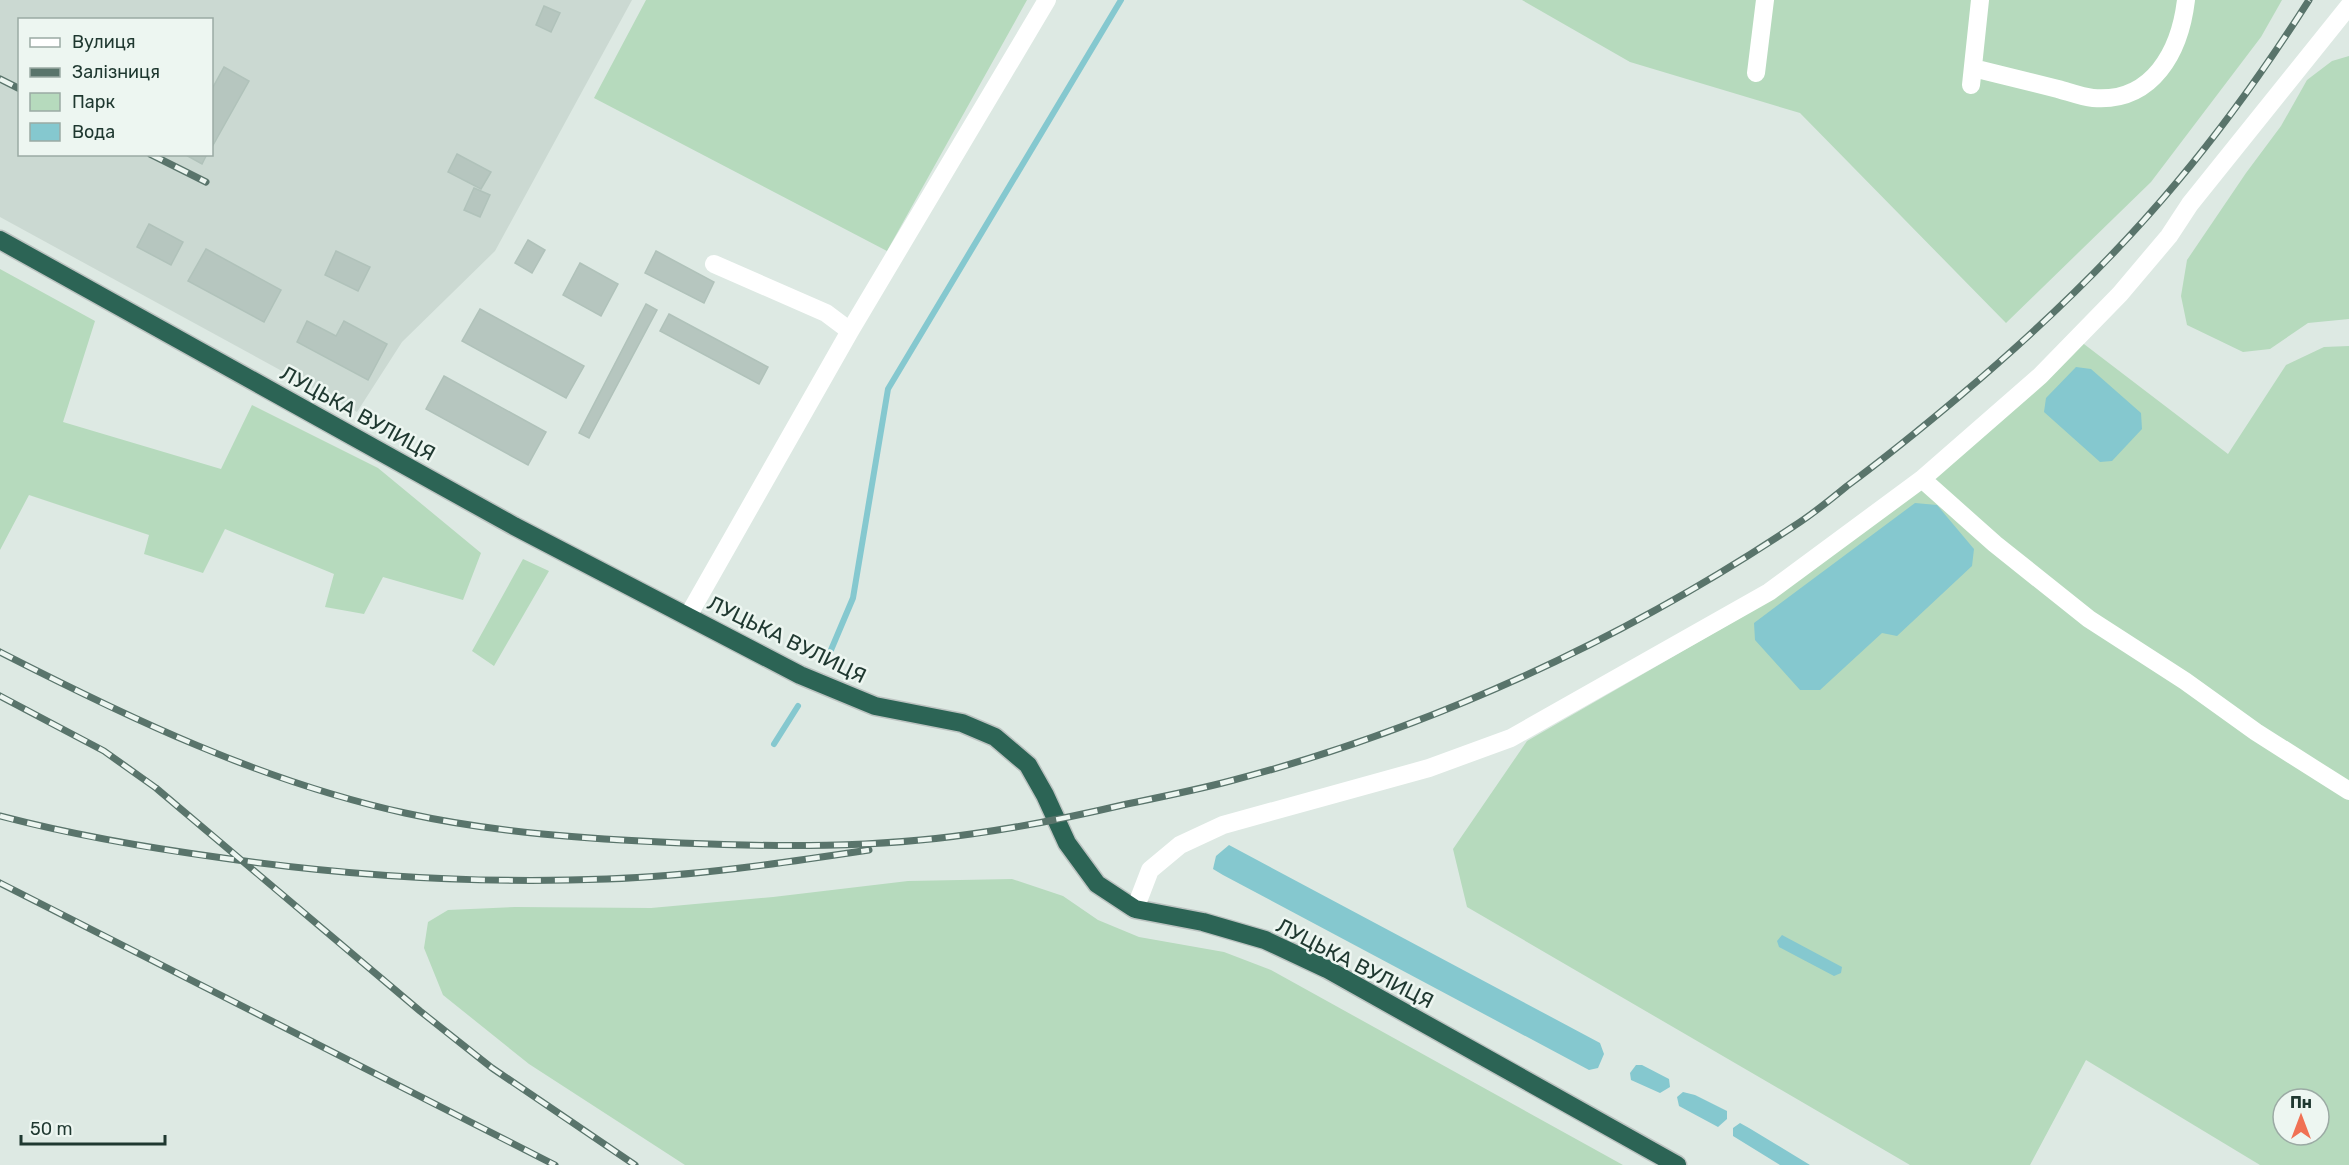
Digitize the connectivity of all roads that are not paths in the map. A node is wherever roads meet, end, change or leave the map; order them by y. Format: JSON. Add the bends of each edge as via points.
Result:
{"nodes":[{"id":1,"x":1047,"y":0,"type":"edge"},
{"id":2,"x":1765,"y":0,"type":"edge"},
{"id":3,"x":1980,"y":0,"type":"edge"},
{"id":4,"x":2186,"y":0,"type":"edge"},
{"id":5,"x":2349,"y":6,"type":"edge"},
{"id":6,"x":1756,"y":73,"type":"dead end"},
{"id":7,"x":0,"y":240,"type":"edge"},
{"id":8,"x":714,"y":264,"type":"dead end"},
{"id":9,"x":850,"y":331,"type":"junction"},
{"id":10,"x":1922,"y":479,"type":"junction"},
{"id":11,"x":688,"y":616,"type":"junction"},
{"id":12,"x":2349,"y":791,"type":"edge"},
{"id":13,"x":1135,"y":909,"type":"junction"},
{"id":14,"x":1677,"y":1165,"type":"edge"}],
"edges":[{"from":1,"to":9,"type":"street"},
{"from":2,"to":6,"type":"street"},
{"from":3,"to":4,"type":"street","via":[[1972,76],[2093,98],[2121,96],[2146,85],[2169,61],[2184,22]]},
{"from":5,"to":10,"type":"street","via":[[2120,294],[2040,376]]},
{"from":7,"to":11,"type":"highway","name":"ЛУЦЬКА ВУЛИЦЯ","via":[[514,526]]},
{"from":8,"to":9,"type":"street","via":[[826,313]]},
{"from":9,"to":11,"type":"street"},
{"from":10,"to":12,"type":"street","via":[[2089,619]]},
{"from":10,"to":13,"type":"street","via":[[1769,592],[1511,738],[1429,768],[1223,825],[1180,845],[1150,870]]},
{"from":11,"to":13,"type":"highway","name":"ЛУЦЬКА ВУЛИЦЯ","via":[[800,675],[875,706],[962,723],[995,737],[1028,765],[1067,843],[1097,884]]},
{"from":13,"to":14,"type":"highway","name":"ЛУЦЬКА ВУЛИЦЯ","via":[[1203,922],[1265,940],[1327,969]]}]}
